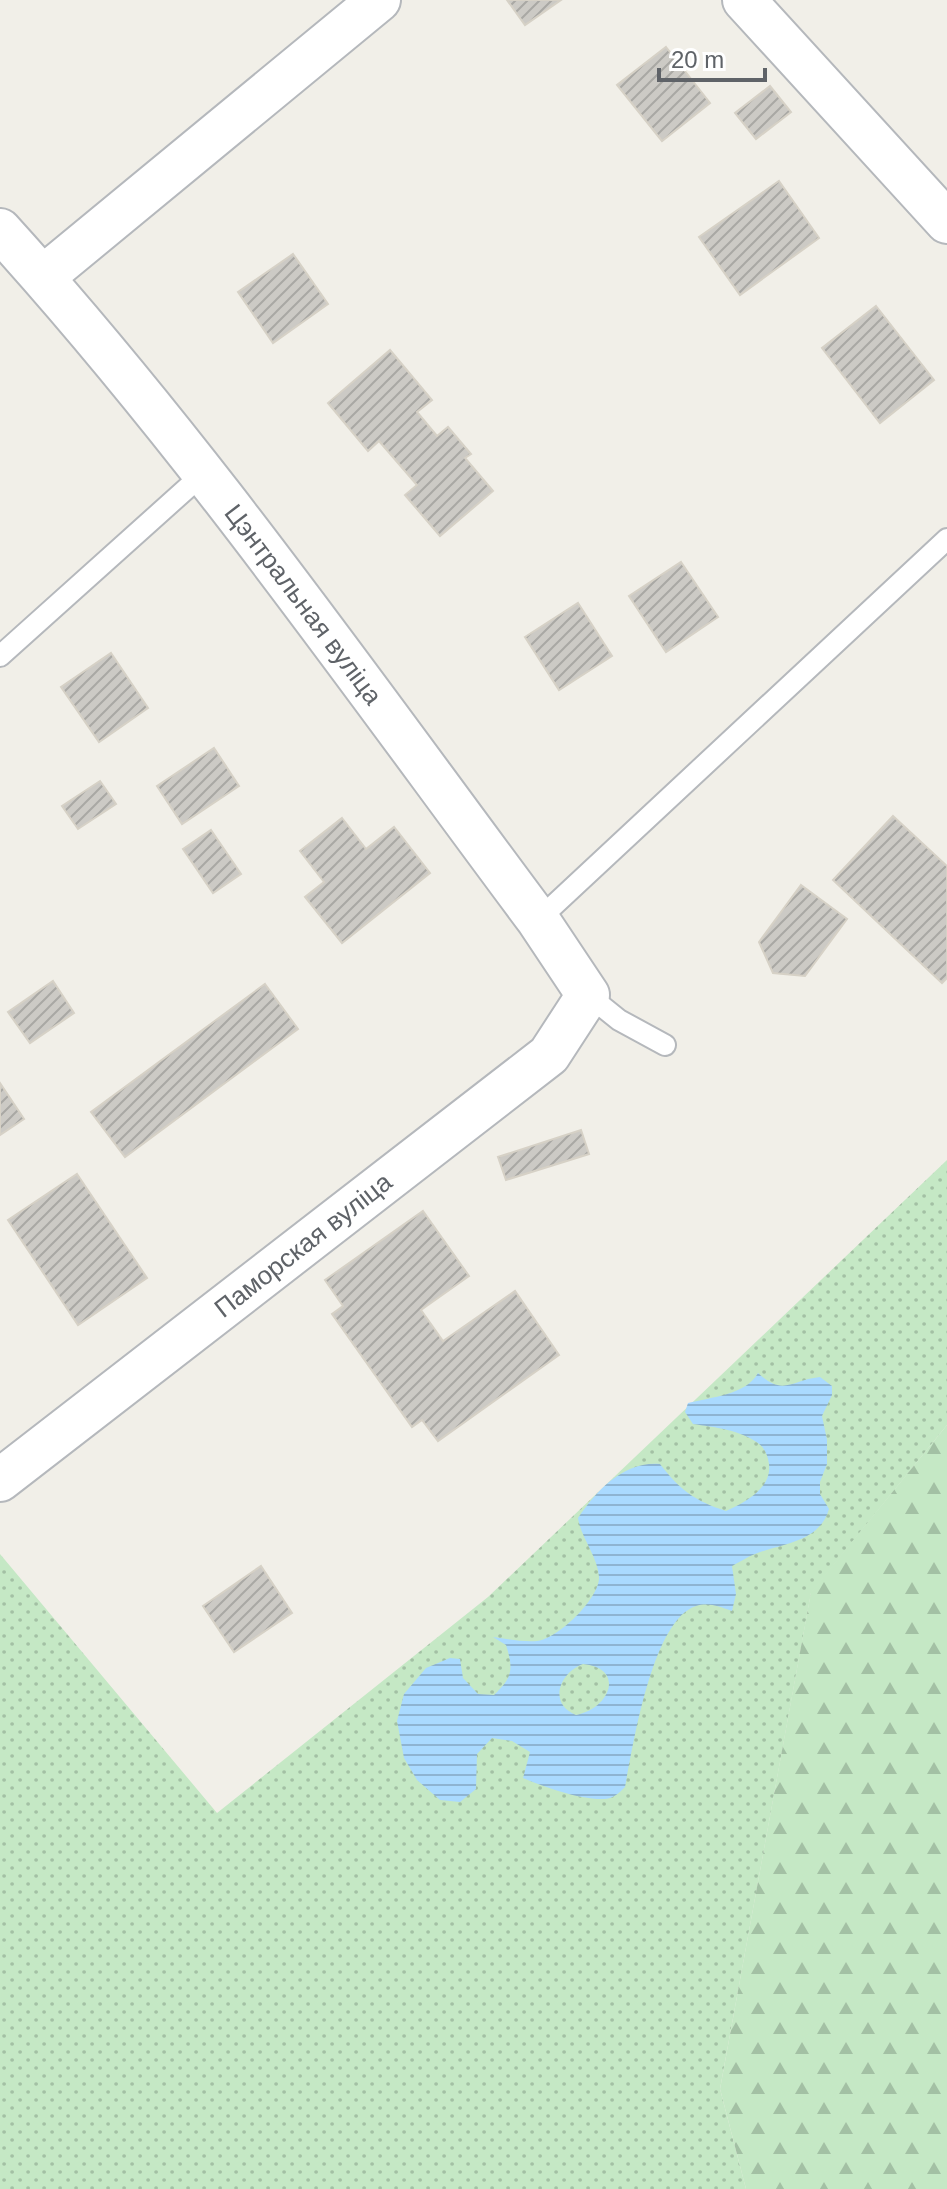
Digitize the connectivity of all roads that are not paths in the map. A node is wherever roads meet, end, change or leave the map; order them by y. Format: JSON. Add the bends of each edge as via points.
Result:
{"nodes":[{"id":1,"x":379,"y":0,"type":"edge"},
{"id":2,"x":744,"y":0,"type":"edge"},
{"id":3,"x":947,"y":222,"type":"edge"},
{"id":4,"x":0,"y":230,"type":"edge"},
{"id":5,"x":43,"y":277,"type":"junction"},
{"id":6,"x":204,"y":473,"type":"junction"},
{"id":7,"x":947,"y":539,"type":"edge"},
{"id":8,"x":0,"y":656,"type":"edge"},
{"id":9,"x":538,"y":920,"type":"junction"},
{"id":10,"x":588,"y":995,"type":"junction"},
{"id":11,"x":665,"y":1045,"type":"dead end"},
{"id":12,"x":0,"y":1480,"type":"edge"}],
"edges":[{"from":1,"to":5,"type":"street"},
{"from":2,"to":3,"type":"street"},
{"from":4,"to":5,"type":"street","name":"Цэнтральная вуліца"},
{"from":5,"to":6,"type":"street","name":"Цэнтральная вуліца"},
{"from":6,"to":8,"type":"lane"},
{"from":6,"to":9,"type":"street","name":"Цэнтральная вуліца"},
{"from":7,"to":9,"type":"lane"},
{"from":9,"to":10,"type":"street","name":"Цэнтральная вуліца"},
{"from":10,"to":11,"type":"lane","via":[[619,1020]]},
{"from":10,"to":12,"type":"street","name":"Паморская вуліца","via":[[549,1055]]}]}
